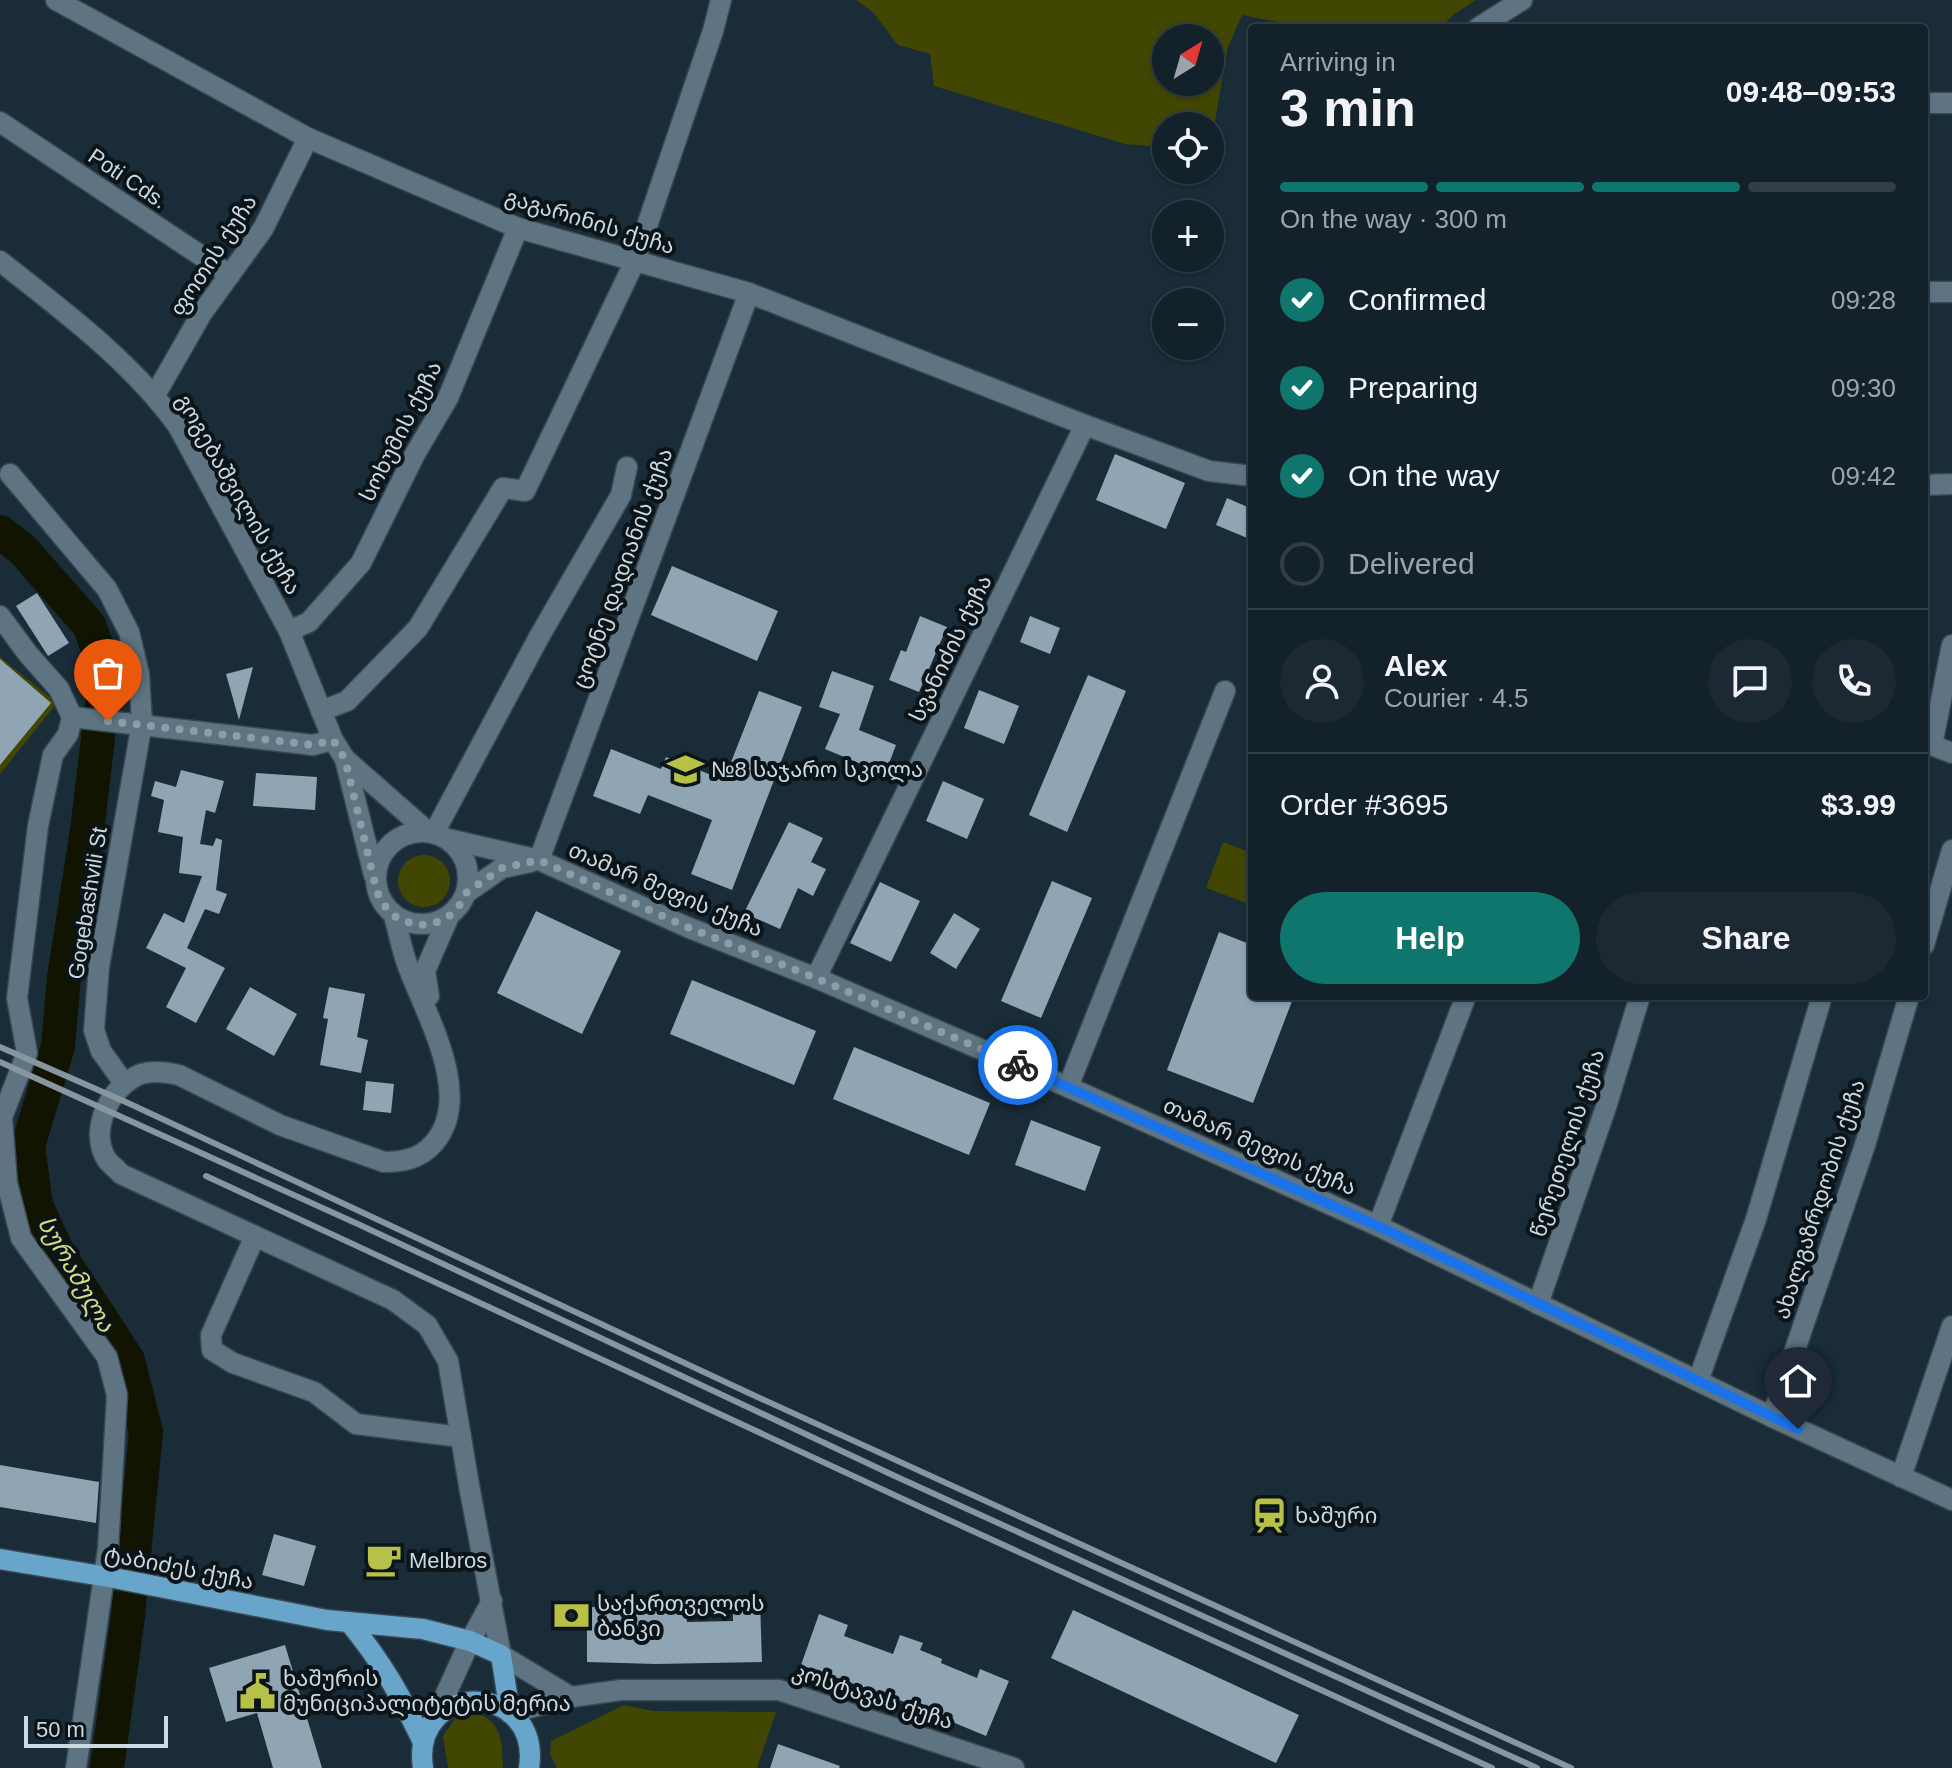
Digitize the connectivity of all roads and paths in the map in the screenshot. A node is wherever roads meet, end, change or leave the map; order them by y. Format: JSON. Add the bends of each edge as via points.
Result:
{"nodes":[{"id":1,"x":56,"y":0,"type":"edge"},
{"id":2,"x":721,"y":0,"type":"edge"},
{"id":3,"x":1522,"y":0,"type":"edge"},
{"id":4,"x":1484,"y":24,"type":"edge"},
{"id":5,"x":1928,"y":103,"type":"edge"},
{"id":6,"x":1952,"y":103,"type":"edge"},
{"id":7,"x":0,"y":122,"type":"edge"},
{"id":8,"x":308,"y":138,"type":"junction"},
{"id":9,"x":518,"y":228,"type":"junction"},
{"id":10,"x":0,"y":261,"type":"edge"},
{"id":11,"x":635,"y":261,"type":"junction"},
{"id":12,"x":230,"y":275,"type":"junction"},
{"id":13,"x":1928,"y":292,"type":"edge"},
{"id":14,"x":1952,"y":292,"type":"edge"},
{"id":15,"x":749,"y":293,"type":"junction"},
{"id":16,"x":155,"y":395,"type":"junction"},
{"id":17,"x":1085,"y":425,"type":"junction"},
{"id":18,"x":627,"y":467,"type":"dead end"},
{"id":19,"x":10,"y":474,"type":"dead end"},
{"id":20,"x":1248,"y":476,"type":"edge"},
{"id":21,"x":1952,"y":484,"type":"edge"},
{"id":22,"x":1928,"y":485,"type":"edge"},
{"id":23,"x":0,"y":616,"type":"edge"},
{"id":24,"x":289,"y":631,"type":"junction"},
{"id":25,"x":1952,"y":645,"type":"edge"},
{"id":26,"x":1225,"y":691,"type":"dead end"},
{"id":27,"x":321,"y":711,"type":"junction"},
{"id":28,"x":77,"y":718,"type":"junction"},
{"id":29,"x":138,"y":723,"type":"junction"},
{"id":30,"x":333,"y":740,"type":"junction"},
{"id":31,"x":1928,"y":744,"type":"edge"},
{"id":32,"x":1952,"y":753,"type":"edge"},
{"id":33,"x":345,"y":759,"type":"junction"},
{"id":34,"x":436,"y":835,"type":"junction"},
{"id":35,"x":1952,"y":850,"type":"edge"},
{"id":36,"x":539,"y":860,"type":"junction"},
{"id":37,"x":375,"y":878,"type":"junction"},
{"id":38,"x":466,"y":893,"type":"junction"},
{"id":39,"x":394,"y":916,"type":"junction"},
{"id":40,"x":449,"y":916,"type":"junction"},
{"id":41,"x":1928,"y":931,"type":"edge"},
{"id":42,"x":816,"y":978,"type":"junction"},
{"id":43,"x":8,"y":994,"type":"edge"},
{"id":44,"x":1464,"y":1000,"type":"edge"},
{"id":45,"x":1639,"y":1000,"type":"edge"},
{"id":46,"x":1821,"y":1000,"type":"edge"},
{"id":47,"x":1908,"y":1000,"type":"edge"},
{"id":48,"x":432,"y":1024,"type":"junction"},
{"id":49,"x":124,"y":1083,"type":"junction"},
{"id":50,"x":1068,"y":1087,"type":"junction"},
{"id":51,"x":1,"y":1128,"type":"edge"},
{"id":52,"x":1378,"y":1226,"type":"junction"},
{"id":53,"x":255,"y":1236,"type":"junction"},
{"id":54,"x":1538,"y":1304,"type":"junction"},
{"id":55,"x":1952,"y":1326,"type":"edge"},
{"id":56,"x":1698,"y":1381,"type":"junction"},
{"id":57,"x":1772,"y":1417,"type":"junction"},
{"id":58,"x":461,"y":1437,"type":"junction"},
{"id":59,"x":1901,"y":1477,"type":"junction"},
{"id":60,"x":1952,"y":1500,"type":"edge"},
{"id":61,"x":0,"y":1559,"type":"edge"},
{"id":62,"x":109,"y":1577,"type":"junction"},
{"id":63,"x":492,"y":1601,"type":"junction"},
{"id":64,"x":349,"y":1622,"type":"junction"},
{"id":65,"x":470,"y":1641,"type":"junction"},
{"id":66,"x":501,"y":1655,"type":"junction"},
{"id":67,"x":571,"y":1697,"type":"junction"},
{"id":68,"x":510,"y":1713,"type":"junction"},
{"id":69,"x":434,"y":1720,"type":"junction"},
{"id":70,"x":423,"y":1742,"type":"junction"},
{"id":71,"x":76,"y":1768,"type":"edge"},
{"id":72,"x":423,"y":1768,"type":"edge"},
{"id":73,"x":529,"y":1768,"type":"edge"},
{"id":74,"x":1014,"y":1768,"type":"edge"}],
"edges":[{"from":1,"to":8,"type":"street","name":"გაგარინის ქუჩა"},
{"from":2,"to":11,"type":"street"},
{"from":3,"to":4,"type":"street"},
{"from":5,"to":6,"type":"street"},
{"from":7,"to":12,"type":"street","name":"Poti Cds."},
{"from":8,"to":9,"type":"street","name":"გაგარინის ქუჩა"},
{"from":8,"to":12,"type":"street","name":"ფოთის ქუჩა","via":[[263,229]]},
{"from":9,"to":11,"type":"street","name":"გაგარინის ქუჩა"},
{"from":9,"to":24,"type":"street","name":"სოხუმის ქუჩა","via":[[448,398],[361,563],[309,622]]},
{"from":10,"to":16,"type":"street","name":"გოგებაშვილის ქუჩა","via":[[89,332]]},
{"from":11,"to":15,"type":"street","name":"გაგარინის ქუჩა"},
{"from":11,"to":27,"type":"street","via":[[525,491],[503,488],[418,628],[347,701]]},
{"from":12,"to":16,"type":"street","name":"ფოთის ქუჩა"},
{"from":13,"to":14,"type":"street"},
{"from":15,"to":17,"type":"street","name":"გაგარინის ქუჩა"},
{"from":15,"to":36,"type":"street","name":"ცოტნე დადიანის ქუჩა"},
{"from":16,"to":24,"type":"street","name":"გოგებაშვილის ქუჩა","via":[[178,426]]},
{"from":17,"to":20,"type":"street","name":"გაგარინის ქუჩა","via":[[1209,471]]},
{"from":17,"to":42,"type":"street","name":"სვანიძის ქუჩა"},
{"from":18,"to":34,"type":"street","via":[[621,495],[539,637]]},
{"from":19,"to":29,"type":"street","name":"Gogebashvili St","via":[[107,589],[129,632],[139,674]]},
{"from":21,"to":22,"type":"street"},
{"from":23,"to":28,"type":"street"},
{"from":24,"to":27,"type":"street","name":"გოგებაშვილის ქუჩა"},
{"from":25,"to":31,"type":"street"},
{"from":26,"to":50,"type":"street"},
{"from":27,"to":30,"type":"street","name":"გოგებაშვილის ქუჩა"},
{"from":28,"to":29,"type":"street"},
{"from":28,"to":43,"type":"street","via":[[53,755]]},
{"from":29,"to":30,"type":"street","via":[[313,745]]},
{"from":29,"to":49,"type":"street","name":"Gogebashvili St","via":[[94,1030],[101,1051]]},
{"from":30,"to":33,"type":"street","name":"გოგებაშვილის ქუჩა"},
{"from":31,"to":32,"type":"street"},
{"from":33,"to":34,"type":"street","name":"გოგებაშვილის ქუჩა"},
{"from":33,"to":37,"type":"street","name":"გოგებაშვილის ქუჩა"},
{"from":34,"to":36,"type":"street","name":"თამარ მეფის ქუჩა"},
{"from":34,"to":37,"type":"street","via":[[411,832],[397,839],[385,849]]},
{"from":34,"to":38,"type":"street","via":[[459,851],[469,879]]},
{"from":35,"to":41,"type":"street"},
{"from":36,"to":38,"type":"street","name":"თამარ მეფის ქუჩა","via":[[502,868]]},
{"from":36,"to":42,"type":"street","name":"თამარ მეფის ქუჩა"},
{"from":37,"to":39,"type":"street","via":[[377,892]]},
{"from":38,"to":40,"type":"street"},
{"from":39,"to":40,"type":"street","via":[[421,925]]},
{"from":39,"to":48,"type":"street"},
{"from":40,"to":48,"type":"street","via":[[425,971]]},
{"from":42,"to":50,"type":"street","name":"თამარ მეფის ქუჩა"},
{"from":43,"to":51,"type":"street","via":[[27,1053]]},
{"from":44,"to":52,"type":"street"},
{"from":45,"to":54,"type":"street","name":"წერეთელის ქუჩა"},
{"from":46,"to":56,"type":"street","via":[[1756,1219]]},
{"from":47,"to":57,"type":"street","name":"ახალგაზრდობის ქუჩა","via":[[1865,1145]]},
{"from":48,"to":49,"type":"street","via":[[444,1063],[449,1114],[431,1146],[400,1162],[384,1162],[280,1125],[179,1075],[161,1071]]},
{"from":49,"to":53,"type":"street","via":[[102,1117],[106,1159],[121,1174]]},
{"from":50,"to":52,"type":"street","name":"თამარ მეფის ქუჩა"},
{"from":51,"to":62,"type":"street","via":[[21,1238],[107,1357],[117,1395]]},
{"from":52,"to":54,"type":"street","name":"თამარ მეფის ქუჩა"},
{"from":53,"to":58,"type":"street","via":[[393,1300],[427,1325],[448,1361]]},
{"from":53,"to":58,"type":"street","via":[[211,1335],[212,1350],[233,1363],[314,1392],[356,1424]]},
{"from":54,"to":56,"type":"street","name":"თამარ მეფის ქუჩა"},
{"from":55,"to":59,"type":"street"},
{"from":56,"to":57,"type":"street","name":"თამარ მეფის ქუჩა"},
{"from":57,"to":59,"type":"street","name":"თამარ მეფის ქუჩა"},
{"from":58,"to":63,"type":"street"},
{"from":59,"to":60,"type":"street","name":"თამარ მეფის ქუჩა"},
{"from":61,"to":62,"type":"main road","name":"ტაბიძეს ქუჩა"},
{"from":62,"to":64,"type":"main road","name":"ტაბიძეს ქუჩა"},
{"from":62,"to":71,"type":"street"},
{"from":63,"to":65,"type":"street"},
{"from":63,"to":66,"type":"street"},
{"from":64,"to":65,"type":"main road","name":"ტაბიძეს ქუჩა","via":[[423,1629]]},
{"from":64,"to":70,"type":"main road","via":[[395,1685]]},
{"from":65,"to":66,"type":"main road","name":"ტაბიძეს ქუჩა"},
{"from":65,"to":69,"type":"street"},
{"from":66,"to":67,"type":"street"},
{"from":66,"to":68,"type":"main road"},
{"from":67,"to":68,"type":"street","name":"კოსტავას ქუჩა"},
{"from":67,"to":74,"type":"street","name":"კოსტავას ქუჩა","via":[[621,1690],[779,1690]]},
{"from":68,"to":69,"type":"main road","via":[[490,1702],[470,1701],[448,1708]]},
{"from":68,"to":73,"type":"main road","via":[[529,1741]]},
{"from":69,"to":70,"type":"main road"},
{"from":70,"to":72,"type":"main road"}]}
